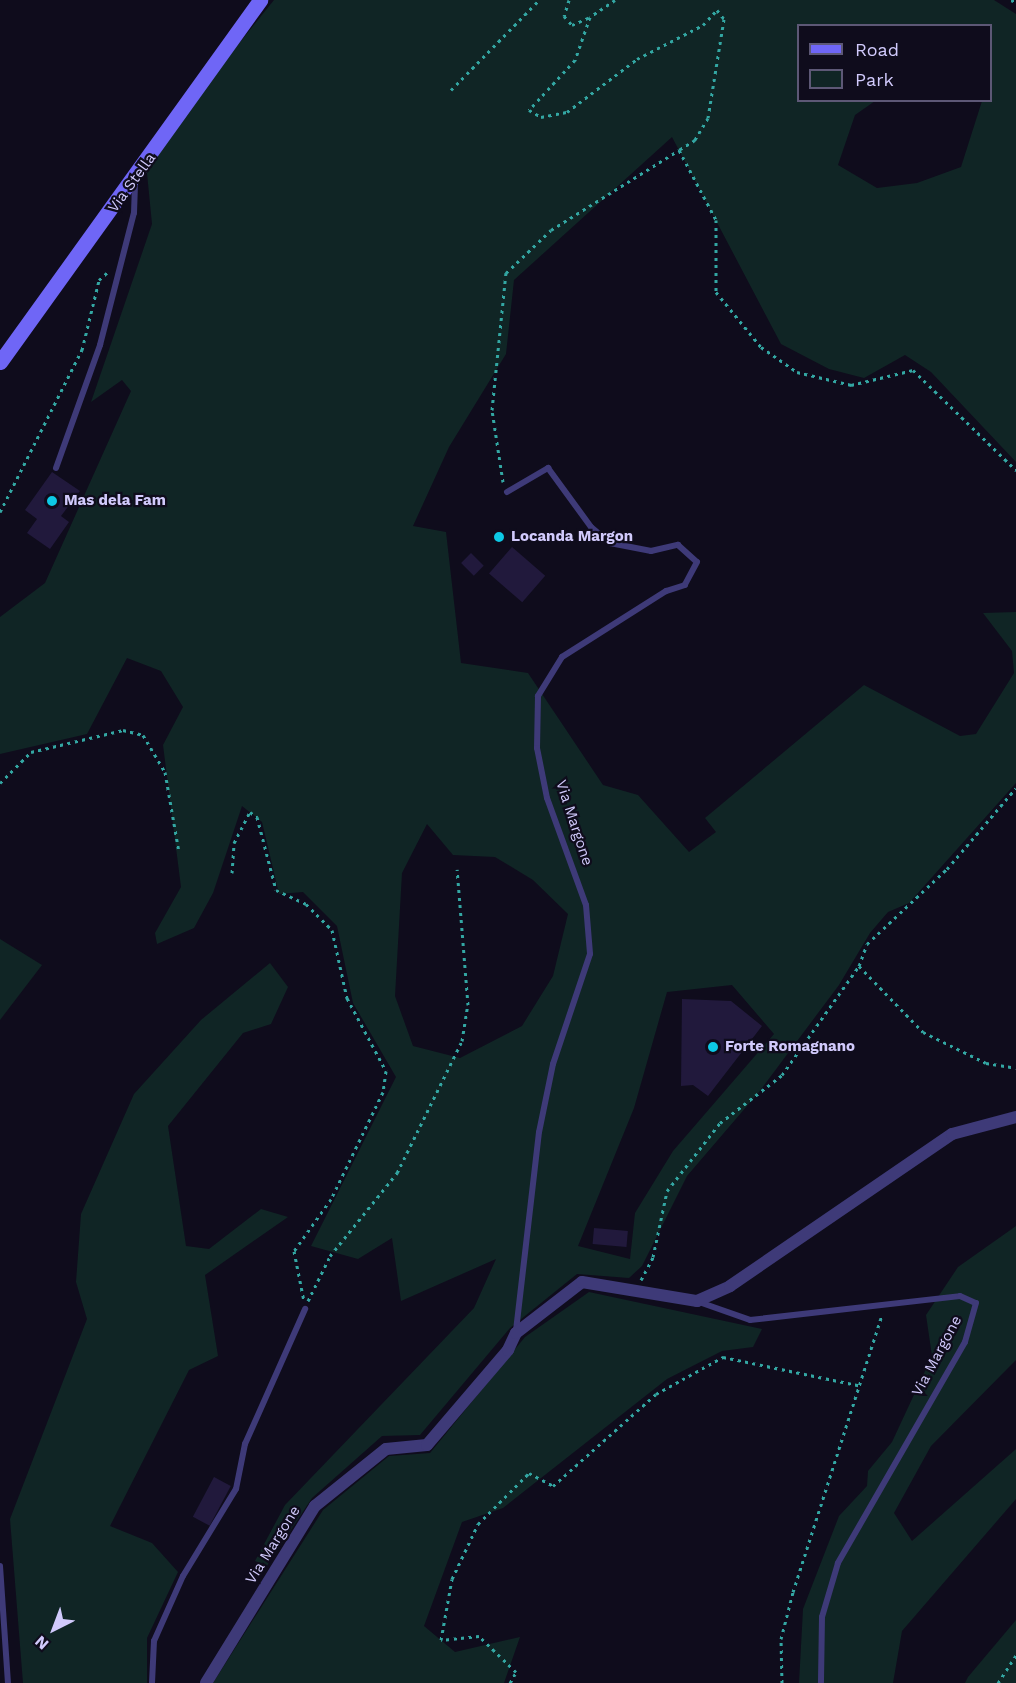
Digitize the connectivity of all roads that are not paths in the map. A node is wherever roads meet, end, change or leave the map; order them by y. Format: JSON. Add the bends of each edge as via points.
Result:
{"nodes":[{"id":1,"x":260,"y":0,"type":"edge"},
{"id":2,"x":135,"y":180,"type":"junction"},
{"id":3,"x":0,"y":362,"type":"edge"},
{"id":4,"x":56,"y":468,"type":"dead end"},
{"id":5,"x":507,"y":492,"type":"road end"},
{"id":6,"x":1016,"y":1117,"type":"edge"},
{"id":7,"x":697,"y":1301,"type":"junction"},
{"id":8,"x":305,"y":1309,"type":"road end"},
{"id":9,"x":516,"y":1333,"type":"junction"},
{"id":10,"x":0,"y":1566,"type":"edge"},
{"id":11,"x":8,"y":1683,"type":"edge"},
{"id":12,"x":152,"y":1683,"type":"edge"},
{"id":13,"x":206,"y":1683,"type":"edge"},
{"id":14,"x":821,"y":1683,"type":"edge"}],
"edges":[{"from":1,"to":2,"type":"main road","name":"Via Stella"},
{"from":2,"to":3,"type":"main road","name":"Via Stella"},
{"from":2,"to":4,"type":"lane","via":[[134,213],[117,262],[100,345]]},
{"from":5,"to":9,"type":"lane","name":"Via Margone","via":[[548,468],[591,527],[610,543],[651,551],[678,545],[697,562],[685,585],[666,591],[562,657],[538,696],[537,748],[547,798],[586,906],[590,954],[553,1064],[539,1132]]},
{"from":6,"to":7,"type":"street","via":[[952,1134],[730,1286]]},
{"from":7,"to":9,"type":"street","name":"Via Margone","via":[[582,1282]]},
{"from":7,"to":14,"type":"lane","name":"Via Margone","via":[[750,1320],[960,1296],[976,1303],[976,1314],[838,1563],[822,1617]]},
{"from":8,"to":12,"type":"lane","via":[[245,1444],[236,1489],[183,1576],[154,1641]]},
{"from":9,"to":13,"type":"street","name":"Via Margone","via":[[508,1350],[427,1445],[386,1449],[315,1506]]},
{"from":10,"to":11,"type":"lane"}]}
